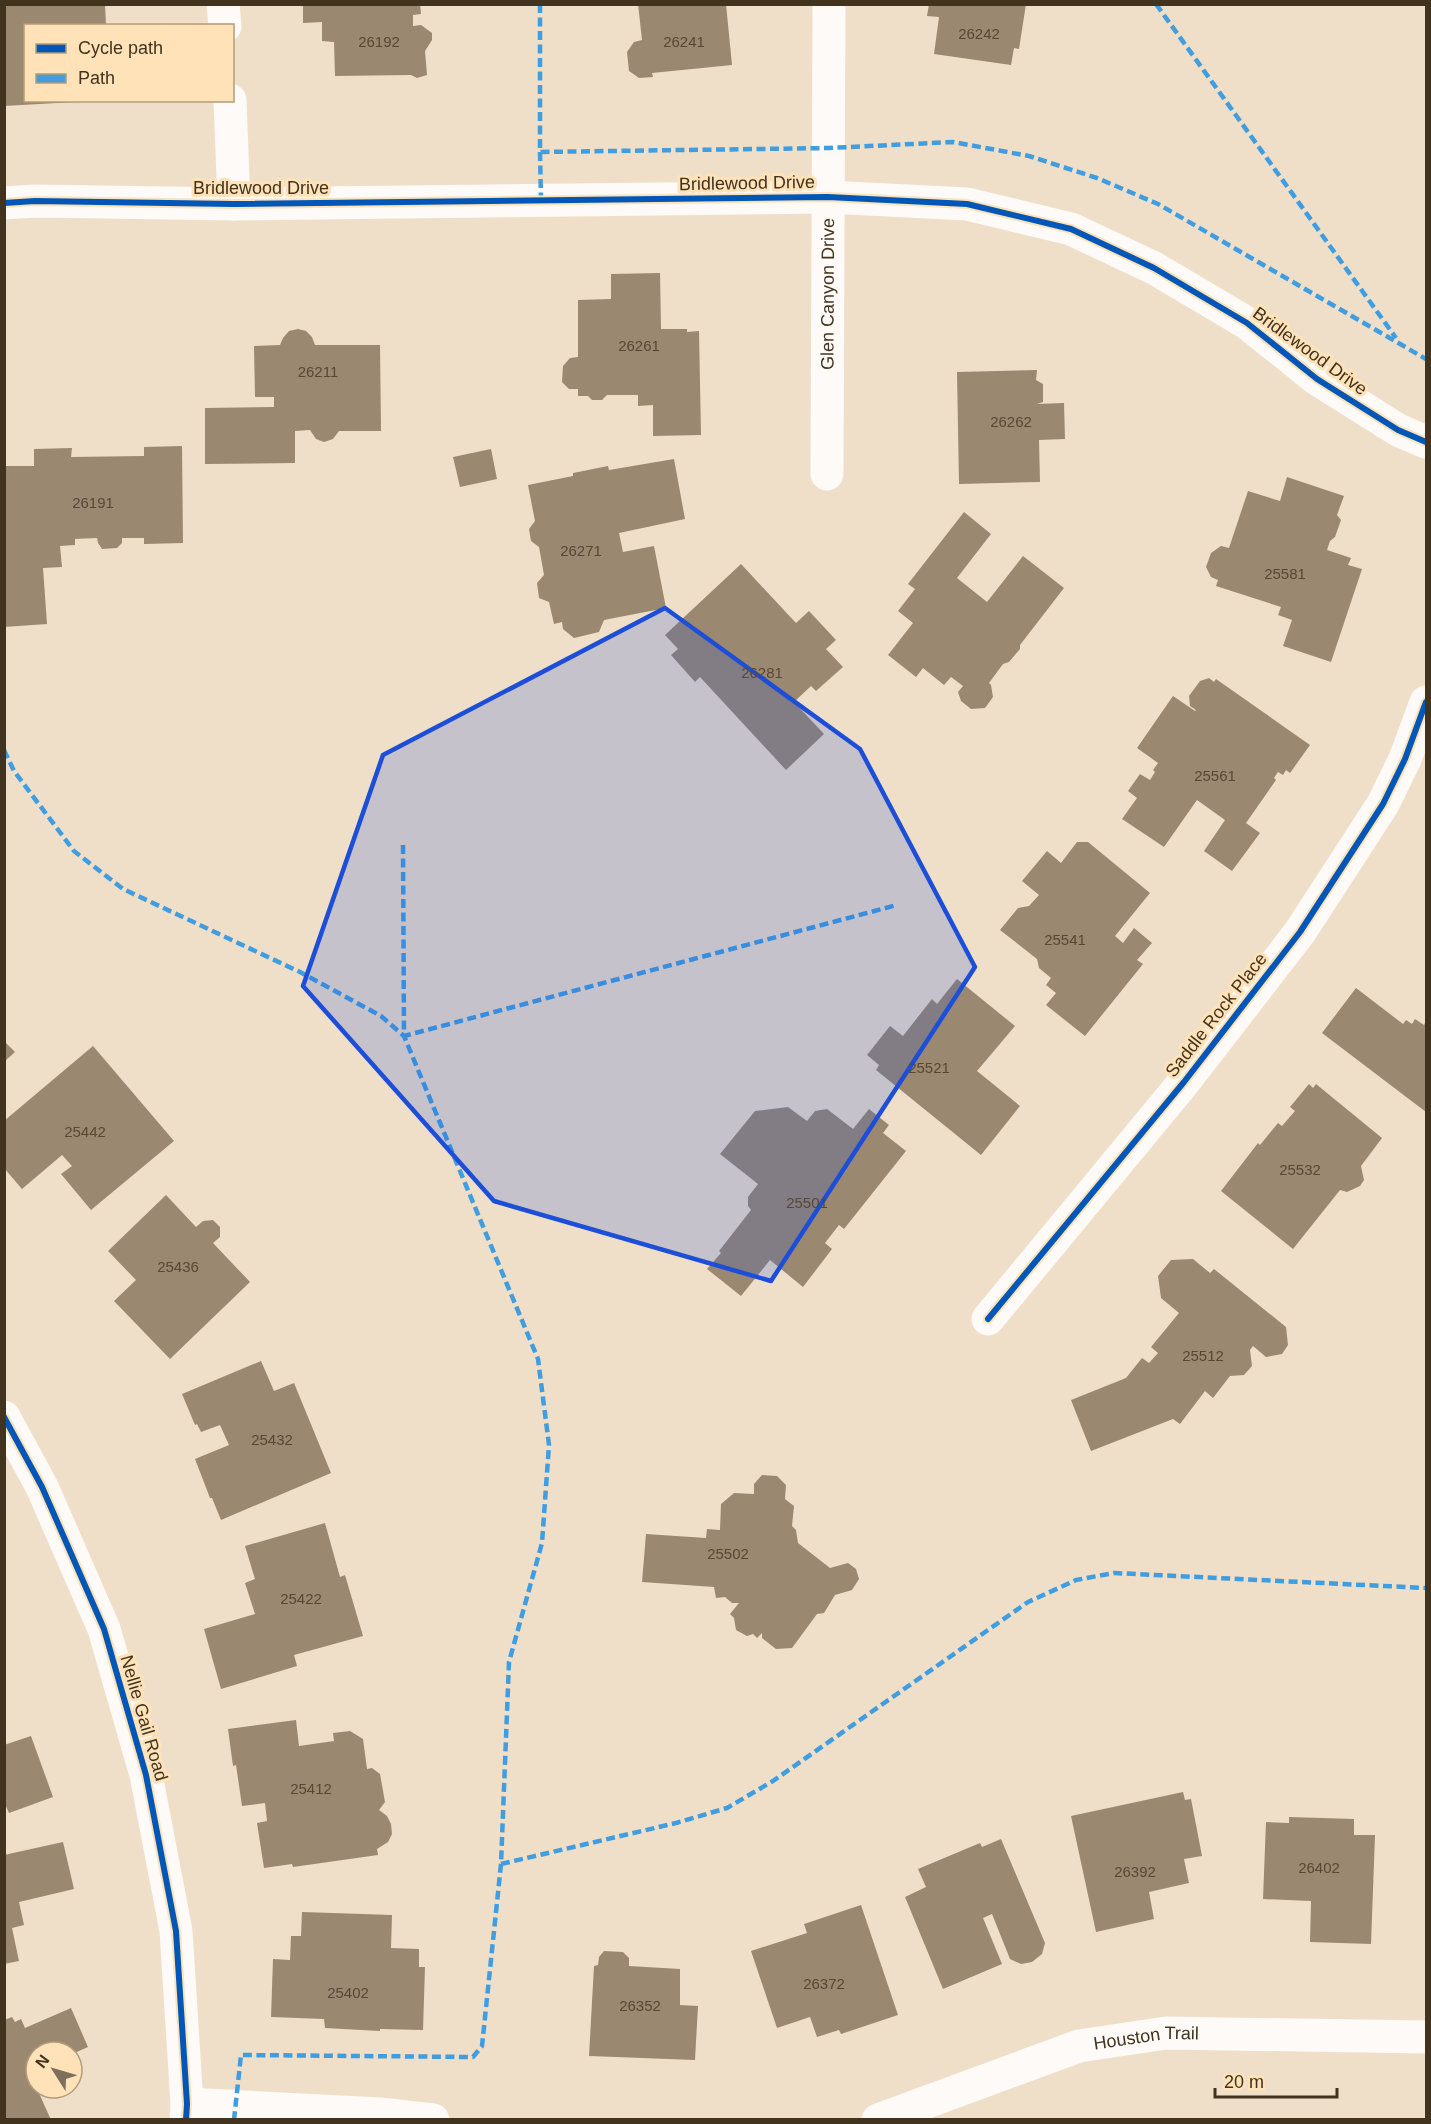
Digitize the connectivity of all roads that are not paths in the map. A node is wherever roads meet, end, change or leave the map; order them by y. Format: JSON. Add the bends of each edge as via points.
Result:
{"nodes":[{"id":1,"x":223,"y":4,"type":"edge"},
{"id":2,"x":829,"y":4,"type":"edge"},
{"id":3,"x":225,"y":24,"type":"edge"},
{"id":4,"x":230,"y":102,"type":"edge"},
{"id":5,"x":828,"y":197,"type":"junction"},
{"id":6,"x":4,"y":203,"type":"edge"},
{"id":7,"x":234,"y":204,"type":"junction"},
{"id":8,"x":1426,"y":442,"type":"edge"},
{"id":9,"x":827,"y":474,"type":"dead end"},
{"id":10,"x":1426,"y":702,"type":"edge"},
{"id":11,"x":988,"y":1319,"type":"dead end"},
{"id":12,"x":4,"y":1417,"type":"edge"},
{"id":13,"x":1426,"y":2037,"type":"edge"},
{"id":14,"x":186,"y":2112,"type":"edge"},
{"id":15,"x":433,"y":2120,"type":"edge"},
{"id":16,"x":878,"y":2120,"type":"edge"}],
"edges":[{"from":1,"to":3,"type":"street"},
{"from":2,"to":5,"type":"street","name":"Glen Canyon Drive"},
{"from":4,"to":7,"type":"street"},
{"from":5,"to":7,"type":"street","name":"Bridlewood Drive"},
{"from":5,"to":8,"type":"street","name":"Bridlewood Drive","via":[[967,204],[1071,230],[1154,268],[1247,322],[1317,379],[1398,430]]},
{"from":5,"to":9,"type":"street","name":"Glen Canyon Drive"},
{"from":6,"to":7,"type":"street","name":"Bridlewood Drive"},
{"from":10,"to":11,"type":"street","name":"Saddle Rock Place","via":[[1383,804],[1300,932],[1184,1082]]},
{"from":12,"to":14,"type":"street","name":"Nellie Gail Road","via":[[42,1487],[104,1629],[146,1775],[176,1931]]},
{"from":13,"to":16,"type":"street","name":"Houston Trail","via":[[1166,2033],[1079,2046]]},
{"from":14,"to":15,"type":"street","via":[[380,2114]]}]}
